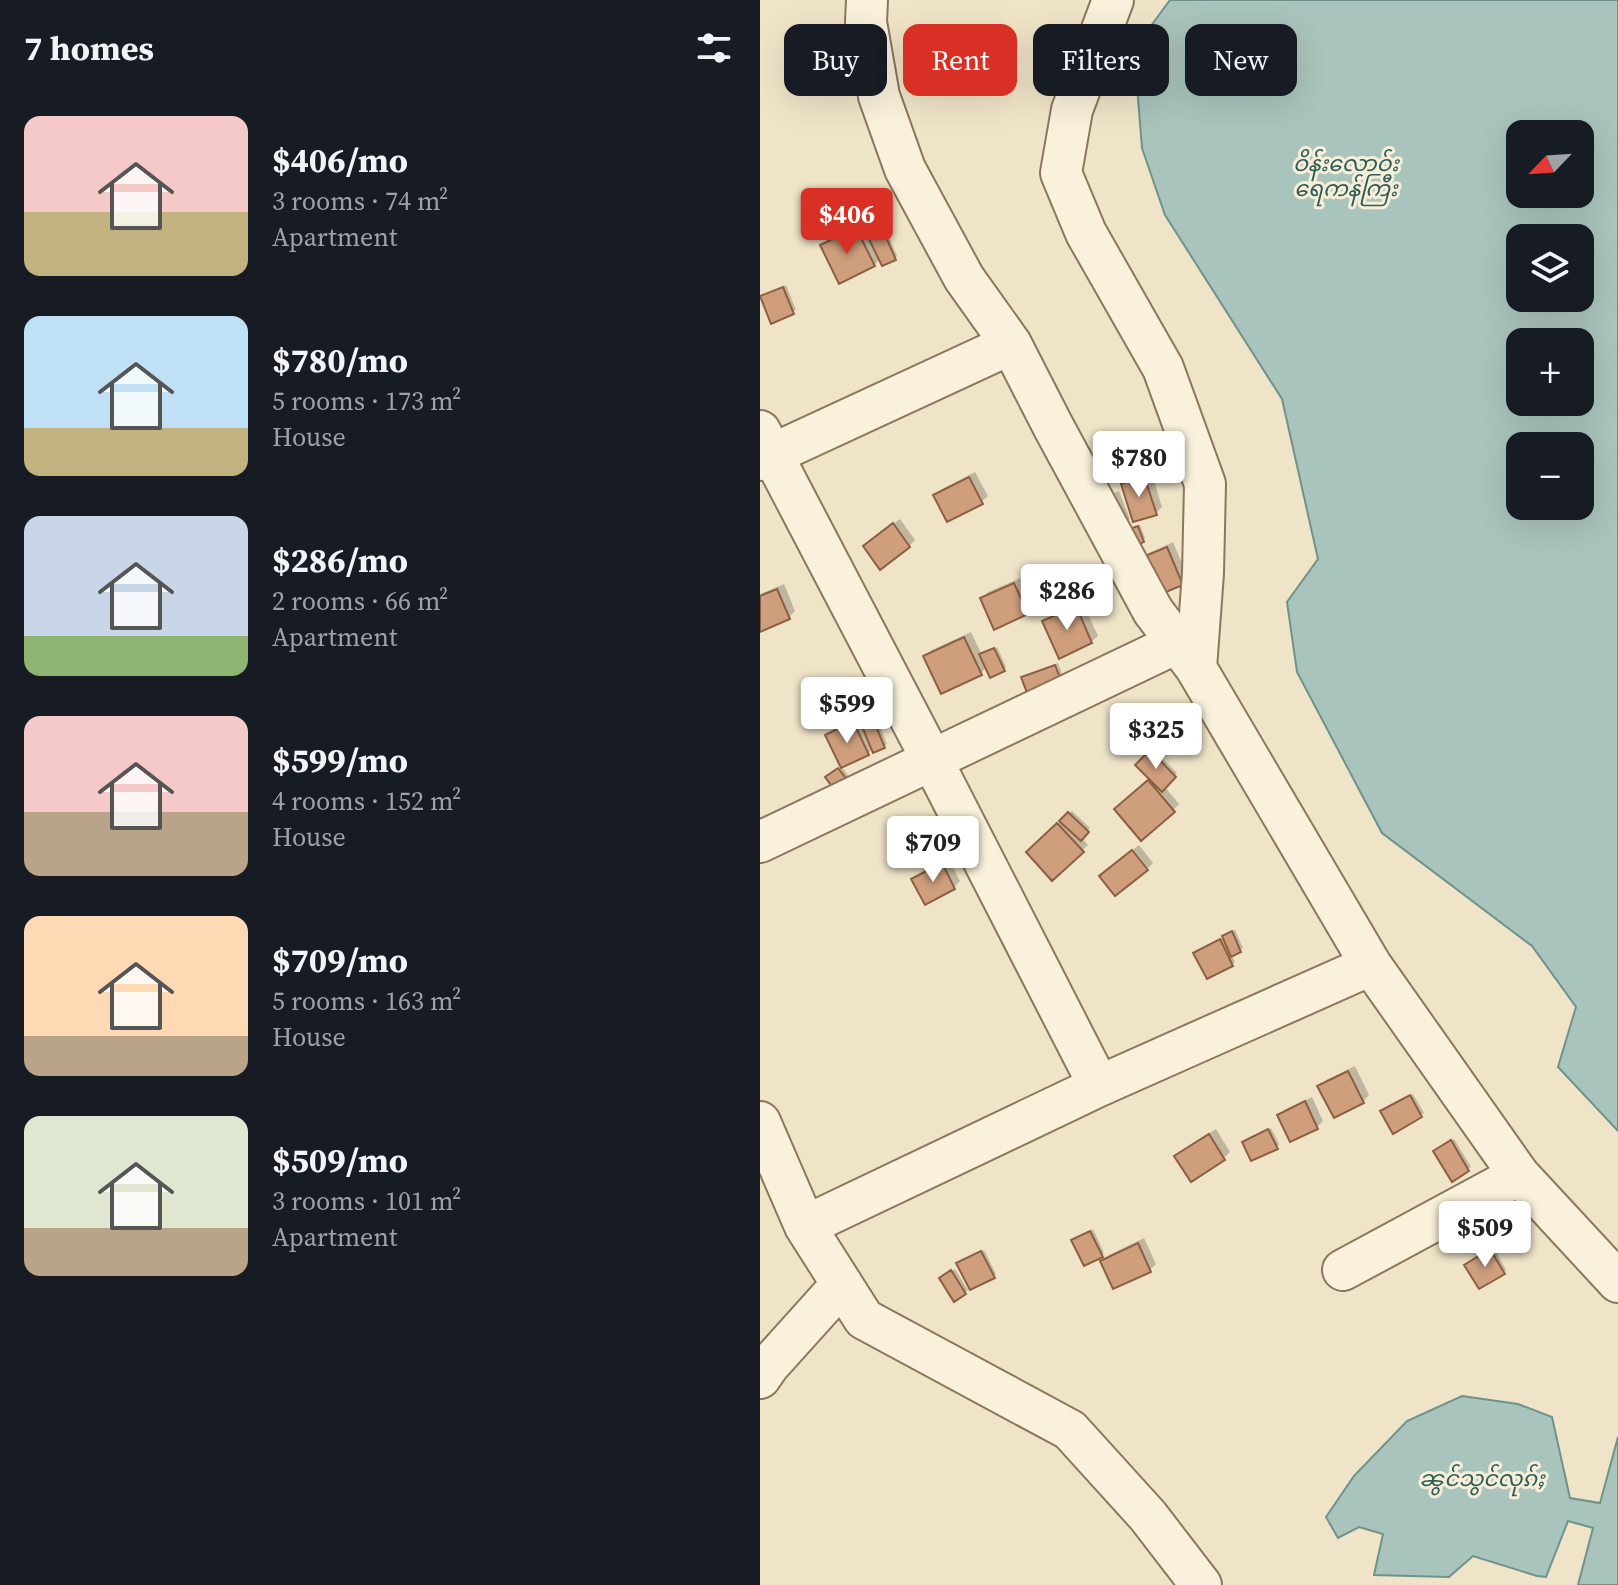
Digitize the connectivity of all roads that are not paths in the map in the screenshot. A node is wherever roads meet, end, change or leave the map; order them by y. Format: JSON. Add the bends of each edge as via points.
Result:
{"nodes":[{"id":1,"x":867,"y":0,"type":"edge"},
{"id":2,"x":1113,"y":0,"type":"edge"},
{"id":3,"x":1011,"y":344,"type":"junction"},
{"id":4,"x":764,"y":448,"type":"edge"},
{"id":5,"x":1186,"y":655,"type":"junction"},
{"id":6,"x":932,"y":760,"type":"junction"},
{"id":7,"x":760,"y":842,"type":"edge"},
{"id":8,"x":1371,"y":965,"type":"junction"},
{"id":9,"x":1099,"y":1086,"type":"junction"},
{"id":10,"x":760,"y":1122,"type":"edge"},
{"id":11,"x":1519,"y":1175,"type":"junction"},
{"id":12,"x":805,"y":1226,"type":"junction"},
{"id":13,"x":1343,"y":1270,"type":"dead end"},
{"id":14,"x":1618,"y":1282,"type":"edge"},
{"id":15,"x":842,"y":1284,"type":"junction"},
{"id":16,"x":760,"y":1378,"type":"edge"},
{"id":17,"x":1201,"y":1585,"type":"edge"}],
"edges":[{"from":1,"to":3,"type":"street","via":[[879,96],[905,169],[964,278]]},
{"from":2,"to":5,"type":"street","via":[[1072,110],[1061,173],[1086,233],[1163,368],[1205,484],[1203,573]]},
{"from":3,"to":4,"type":"street"},
{"from":3,"to":5,"type":"street","via":[[1153,611]]},
{"from":4,"to":6,"type":"street"},
{"from":5,"to":6,"type":"street"},
{"from":5,"to":8,"type":"street"},
{"from":6,"to":7,"type":"street"},
{"from":6,"to":9,"type":"street"},
{"from":8,"to":9,"type":"street"},
{"from":8,"to":11,"type":"street"},
{"from":9,"to":12,"type":"street"},
{"from":10,"to":12,"type":"street"},
{"from":11,"to":13,"type":"street"},
{"from":11,"to":14,"type":"street"},
{"from":12,"to":15,"type":"street"},
{"from":15,"to":16,"type":"street"},
{"from":15,"to":17,"type":"street","via":[[864,1319],[1070,1430],[1148,1516]]}]}
